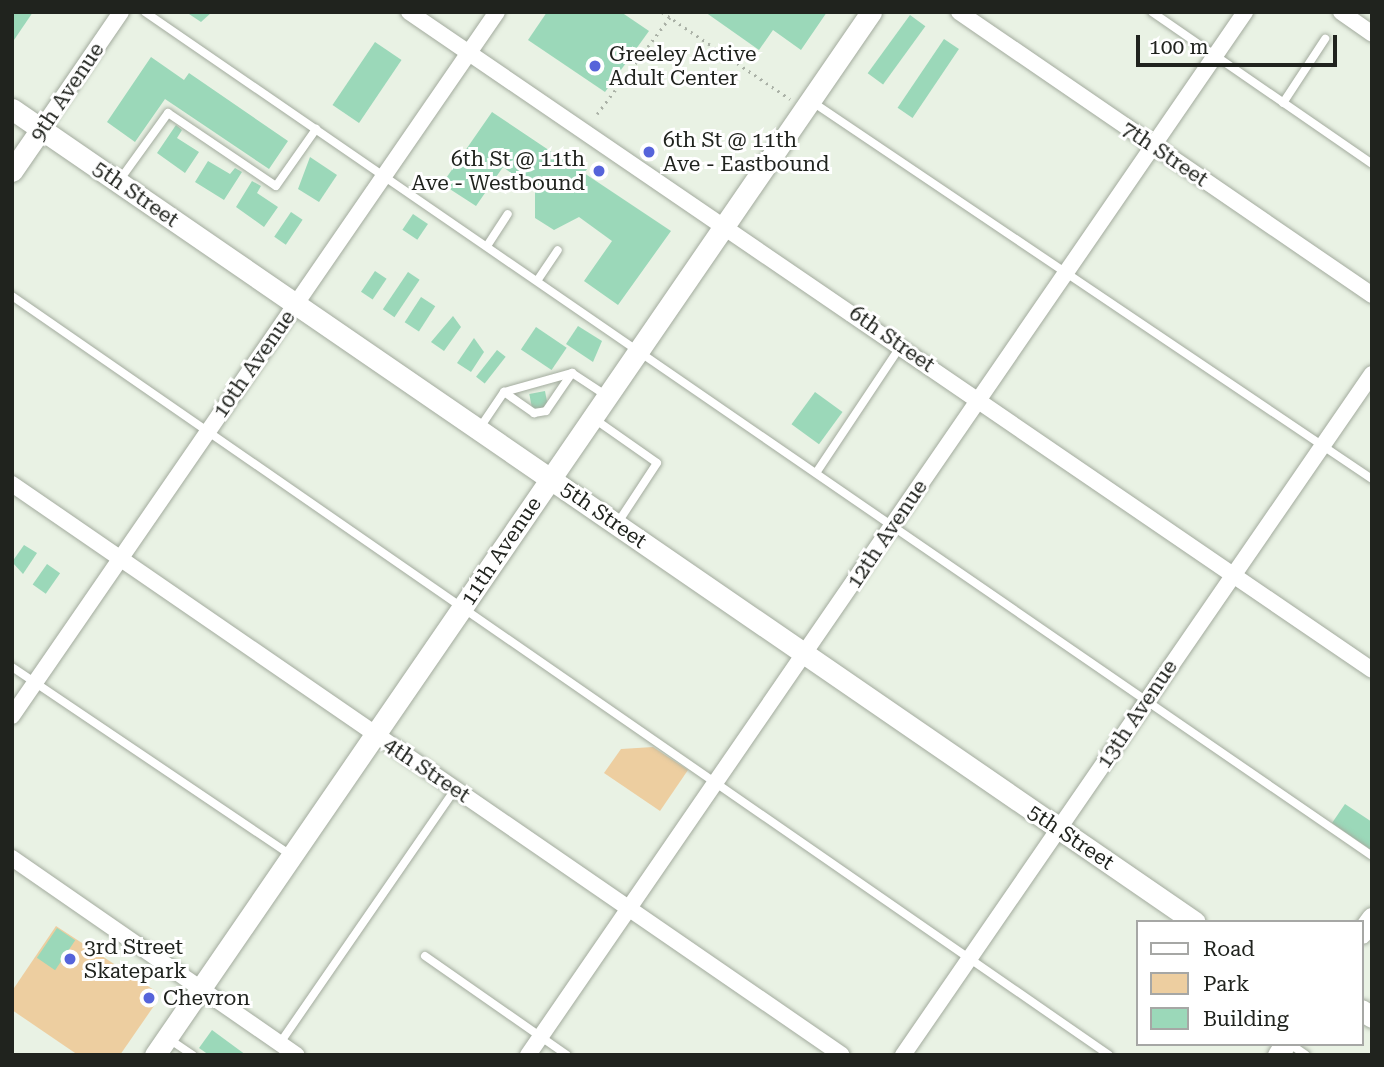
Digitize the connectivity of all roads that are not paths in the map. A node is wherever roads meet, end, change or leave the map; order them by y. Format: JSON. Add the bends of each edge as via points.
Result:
{"nodes":[{"id":1,"x":121,"y":12,"type":"edge"},
{"id":2,"x":145,"y":12,"type":"edge"},
{"id":3,"x":409,"y":12,"type":"edge"},
{"id":4,"x":497,"y":12,"type":"edge"},
{"id":5,"x":871,"y":12,"type":"edge"},
{"id":6,"x":1152,"y":12,"type":"edge"},
{"id":7,"x":1245,"y":12,"type":"edge"},
{"id":8,"x":1341,"y":12,"type":"edge"},
{"id":9,"x":969,"y":15,"type":"edge"},
{"id":10,"x":1372,"y":34,"type":"edge"},
{"id":11,"x":1325,"y":39,"type":"dead end"},
{"id":12,"x":468,"y":53,"type":"junction"},
{"id":13,"x":1215,"y":56,"type":"junction"},
{"id":14,"x":800,"y":100,"type":"junction"},
{"id":15,"x":1283,"y":103,"type":"junction"},
{"id":16,"x":12,"y":109,"type":"edge"},
{"id":17,"x":41,"y":129,"type":"junction"},
{"id":18,"x":316,"y":129,"type":"junction"},
{"id":19,"x":1154,"y":146,"type":"junction"},
{"id":20,"x":1372,"y":164,"type":"edge"},
{"id":21,"x":12,"y":171,"type":"edge"},
{"id":22,"x":384,"y":175,"type":"junction"},
{"id":23,"x":118,"y":182,"type":"junction"},
{"id":24,"x":508,"y":214,"type":"dead end"},
{"id":25,"x":724,"y":226,"type":"junction"},
{"id":26,"x":487,"y":246,"type":"junction"},
{"id":27,"x":558,"y":250,"type":"dead end"},
{"id":28,"x":1068,"y":270,"type":"junction"},
{"id":29,"x":537,"y":281,"type":"junction"},
{"id":30,"x":1372,"y":295,"type":"edge"},
{"id":31,"x":12,"y":296,"type":"edge"},
{"id":32,"x":296,"y":304,"type":"junction"},
{"id":33,"x":901,"y":345,"type":"junction"},
{"id":34,"x":638,"y":350,"type":"junction"},
{"id":35,"x":572,"y":373,"type":"junction"},
{"id":36,"x":1372,"y":374,"type":"edge"},
{"id":37,"x":504,"y":392,"type":"junction"},
{"id":38,"x":607,"y":396,"type":"junction"},
{"id":39,"x":980,"y":401,"type":"junction"},
{"id":40,"x":592,"y":417,"type":"junction"},
{"id":41,"x":478,"y":429,"type":"junction"},
{"id":42,"x":207,"y":433,"type":"junction"},
{"id":43,"x":1322,"y":446,"type":"junction"},
{"id":44,"x":817,"y":473,"type":"junction"},
{"id":45,"x":550,"y":478,"type":"junction"},
{"id":46,"x":1372,"y":479,"type":"edge"},
{"id":47,"x":12,"y":484,"type":"edge"},
{"id":48,"x":617,"y":524,"type":"junction"},
{"id":49,"x":890,"y":526,"type":"junction"},
{"id":50,"x":121,"y":557,"type":"junction"},
{"id":51,"x":1234,"y":575,"type":"junction"},
{"id":52,"x":460,"y":610,"type":"junction"},
{"id":53,"x":806,"y":654,"type":"junction"},
{"id":54,"x":12,"y":667,"type":"edge"},
{"id":55,"x":1372,"y":670,"type":"edge"},
{"id":56,"x":35,"y":683,"type":"junction"},
{"id":57,"x":1145,"y":701,"type":"junction"},
{"id":58,"x":12,"y":716,"type":"edge"},
{"id":59,"x":375,"y":734,"type":"junction"},
{"id":60,"x":714,"y":783,"type":"junction"},
{"id":61,"x":455,"y":789,"type":"junction"},
{"id":62,"x":1059,"y":828,"type":"junction"},
{"id":63,"x":292,"y":856,"type":"junction"},
{"id":64,"x":1372,"y":856,"type":"edge"},
{"id":65,"x":12,"y":858,"type":"edge"},
{"id":66,"x":629,"y":908,"type":"junction"},
{"id":67,"x":1192,"y":920,"type":"edge"},
{"id":68,"x":425,"y":956,"type":"dead end"},
{"id":69,"x":967,"y":961,"type":"junction"},
{"id":70,"x":201,"y":989,"type":"junction"},
{"id":71,"x":540,"y":1037,"type":"junction"},
{"id":72,"x":281,"y":1044,"type":"junction"},
{"id":73,"x":161,"y":1046,"type":"edge"},
{"id":74,"x":193,"y":1055,"type":"edge"},
{"id":75,"x":297,"y":1055,"type":"edge"},
{"id":76,"x":528,"y":1055,"type":"edge"},
{"id":77,"x":567,"y":1055,"type":"edge"},
{"id":78,"x":842,"y":1055,"type":"edge"},
{"id":79,"x":903,"y":1055,"type":"edge"},
{"id":80,"x":1109,"y":1055,"type":"edge"}],
"edges":[{"from":1,"to":17,"type":"street","name":"9th Avenue"},
{"from":2,"to":18,"type":"lane"},
{"from":3,"to":12,"type":"street","name":"6th Street"},
{"from":4,"to":12,"type":"street","name":"10th Avenue"},
{"from":5,"to":14,"type":"main road","name":"11th Avenue"},
{"from":6,"to":13,"type":"lane"},
{"from":7,"to":13,"type":"street","name":"12th Avenue"},
{"from":8,"to":10,"type":"street"},
{"from":9,"to":19,"type":"street","name":"7th Street"},
{"from":11,"to":15,"type":"lane"},
{"from":12,"to":22,"type":"street","name":"10th Avenue"},
{"from":12,"to":25,"type":"street","name":"6th Street"},
{"from":13,"to":15,"type":"lane"},
{"from":13,"to":19,"type":"street","name":"12th Avenue"},
{"from":14,"to":25,"type":"main road","name":"11th Avenue"},
{"from":14,"to":28,"type":"lane"},
{"from":15,"to":20,"type":"lane"},
{"from":16,"to":17,"type":"main road","name":"5th Street"},
{"from":17,"to":21,"type":"main road","name":"9th Avenue"},
{"from":17,"to":23,"type":"main road","name":"5th Street"},
{"from":18,"to":22,"type":"lane"},
{"from":18,"to":23,"type":"lane","via":[[276,186],[167,113]]},
{"from":19,"to":28,"type":"street","name":"12th Avenue"},
{"from":19,"to":30,"type":"street","name":"7th Street"},
{"from":22,"to":26,"type":"lane"},
{"from":22,"to":32,"type":"street","name":"10th Avenue"},
{"from":23,"to":32,"type":"main road","name":"5th Street"},
{"from":24,"to":26,"type":"lane"},
{"from":25,"to":33,"type":"street","name":"6th Street"},
{"from":25,"to":34,"type":"main road","name":"11th Avenue"},
{"from":26,"to":29,"type":"lane"},
{"from":27,"to":29,"type":"lane"},
{"from":28,"to":39,"type":"street","name":"12th Avenue"},
{"from":28,"to":43,"type":"lane"},
{"from":29,"to":34,"type":"lane"},
{"from":31,"to":42,"type":"lane"},
{"from":32,"to":41,"type":"main road","name":"5th Street"},
{"from":32,"to":42,"type":"street","name":"10th Avenue"},
{"from":33,"to":39,"type":"street","name":"6th Street"},
{"from":33,"to":44,"type":"lane"},
{"from":34,"to":38,"type":"main road","name":"11th Avenue"},
{"from":34,"to":44,"type":"lane"},
{"from":35,"to":37,"type":"lane"},
{"from":35,"to":37,"type":"lane","via":[[546,411],[534,413]]},
{"from":35,"to":38,"type":"lane"},
{"from":36,"to":43,"type":"street","name":"13th Avenue"},
{"from":37,"to":41,"type":"lane"},
{"from":38,"to":40,"type":"main road","name":"11th Avenue"},
{"from":39,"to":49,"type":"street","name":"12th Avenue"},
{"from":39,"to":51,"type":"street","name":"6th Street"},
{"from":40,"to":45,"type":"main road","name":"11th Avenue"},
{"from":40,"to":48,"type":"lane","via":[[657,463]]},
{"from":41,"to":45,"type":"main road","name":"5th Street"},
{"from":42,"to":50,"type":"street","name":"10th Avenue"},
{"from":42,"to":52,"type":"lane"},
{"from":43,"to":46,"type":"lane"},
{"from":43,"to":51,"type":"street","name":"13th Avenue"},
{"from":44,"to":49,"type":"lane"},
{"from":45,"to":48,"type":"main road","name":"5th Street"},
{"from":45,"to":52,"type":"main road","name":"11th Avenue"},
{"from":47,"to":50,"type":"street","name":"4th Street"},
{"from":48,"to":53,"type":"main road","name":"5th Street"},
{"from":49,"to":53,"type":"street","name":"12th Avenue"},
{"from":49,"to":57,"type":"lane"},
{"from":50,"to":56,"type":"street","name":"10th Avenue"},
{"from":50,"to":59,"type":"street","name":"4th Street"},
{"from":51,"to":55,"type":"street","name":"6th Street"},
{"from":51,"to":57,"type":"street","name":"13th Avenue"},
{"from":52,"to":59,"type":"main road","name":"11th Avenue"},
{"from":52,"to":60,"type":"lane"},
{"from":53,"to":60,"type":"street","name":"12th Avenue"},
{"from":53,"to":62,"type":"main road","name":"5th Street"},
{"from":54,"to":56,"type":"lane"},
{"from":56,"to":58,"type":"street","name":"10th Avenue"},
{"from":56,"to":63,"type":"lane"},
{"from":57,"to":62,"type":"street","name":"13th Avenue"},
{"from":57,"to":64,"type":"lane"},
{"from":59,"to":61,"type":"street","name":"4th Street"},
{"from":59,"to":63,"type":"main road","name":"11th Avenue"},
{"from":60,"to":66,"type":"street","name":"12th Avenue"},
{"from":60,"to":69,"type":"lane","via":[[870,884]]},
{"from":61,"to":66,"type":"street","name":"4th Street"},
{"from":61,"to":72,"type":"lane"},
{"from":62,"to":67,"type":"main road","name":"5th Street"},
{"from":62,"to":69,"type":"street","name":"13th Avenue"},
{"from":63,"to":70,"type":"main road","name":"11th Avenue"},
{"from":65,"to":70,"type":"street"},
{"from":66,"to":71,"type":"street","name":"12th Avenue"},
{"from":66,"to":78,"type":"street","name":"4th Street"},
{"from":68,"to":71,"type":"lane"},
{"from":69,"to":79,"type":"street","name":"13th Avenue"},
{"from":69,"to":80,"type":"lane"},
{"from":70,"to":72,"type":"street"},
{"from":70,"to":73,"type":"main road","name":"11th Avenue"},
{"from":71,"to":76,"type":"street","name":"12th Avenue"},
{"from":71,"to":77,"type":"lane"},
{"from":72,"to":75,"type":"street"},
{"from":73,"to":74,"type":"lane"}]}
